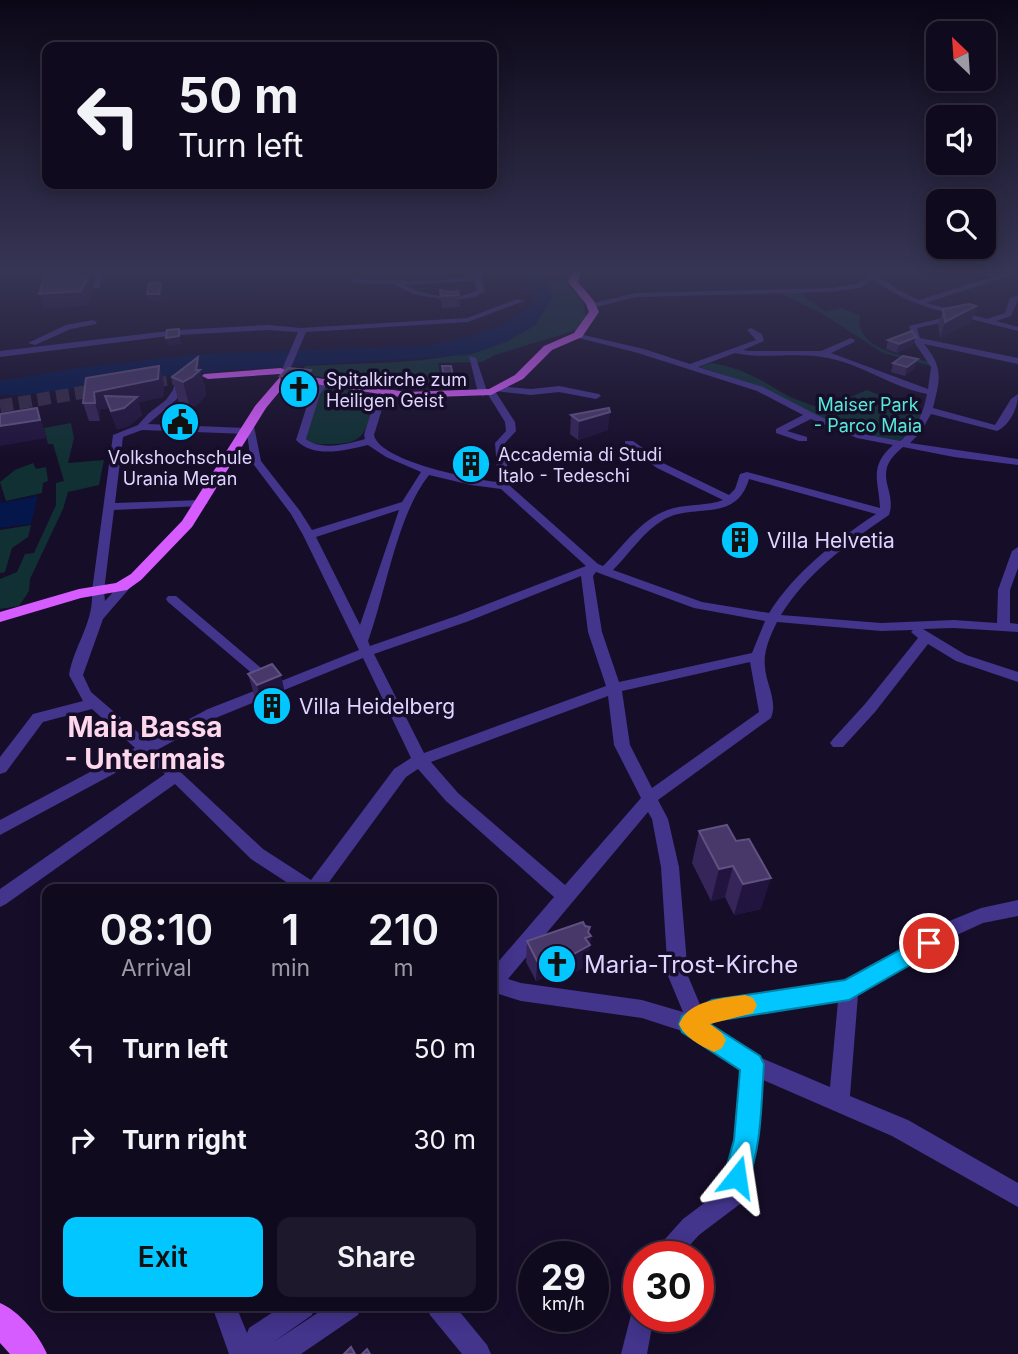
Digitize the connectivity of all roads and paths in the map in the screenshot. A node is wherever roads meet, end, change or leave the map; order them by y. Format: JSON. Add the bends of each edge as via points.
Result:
{"nodes":[{"id":1,"x":57,"y":332,"type":"edge"},
{"id":2,"x":185,"y":332,"type":"edge"},
{"id":3,"x":302,"y":332,"type":"edge"},
{"id":4,"x":580,"y":332,"type":"edge"},
{"id":5,"x":754,"y":332,"type":"edge"},
{"id":6,"x":913,"y":332,"type":"edge"},
{"id":7,"x":578,"y":335,"type":"junction"},
{"id":8,"x":851,"y":340,"type":"dead end"},
{"id":9,"x":918,"y":341,"type":"junction"},
{"id":10,"x":29,"y":350,"type":"junction"},
{"id":11,"x":737,"y":351,"type":"junction"},
{"id":12,"x":0,"y":354,"type":"edge"},
{"id":13,"x":822,"y":354,"type":"junction"},
{"id":14,"x":472,"y":358,"type":"dead end"},
{"id":15,"x":1018,"y":360,"type":"edge"},
{"id":16,"x":688,"y":367,"type":"junction"},
{"id":17,"x":288,"y":371,"type":"junction"},
{"id":18,"x":208,"y":376,"type":"tunnel mouth"},
{"id":19,"x":326,"y":380,"type":"junction"},
{"id":20,"x":179,"y":381,"type":"edge"},
{"id":21,"x":491,"y":391,"type":"junction"},
{"id":22,"x":931,"y":392,"type":"junction"},
{"id":23,"x":382,"y":393,"type":"junction"},
{"id":24,"x":596,"y":396,"type":"dead end"},
{"id":25,"x":1018,"y":397,"type":"edge"},
{"id":26,"x":929,"y":410,"type":"junction"},
{"id":27,"x":811,"y":415,"type":"junction"},
{"id":28,"x":248,"y":427,"type":"junction"},
{"id":29,"x":141,"y":428,"type":"junction"},
{"id":30,"x":803,"y":439,"type":"dead end"},
{"id":31,"x":370,"y":441,"type":"junction"},
{"id":32,"x":629,"y":443,"type":"dead end"},
{"id":33,"x":897,"y":444,"type":"junction"},
{"id":34,"x":1018,"y":461,"type":"edge"},
{"id":35,"x":428,"y":470,"type":"junction"},
{"id":36,"x":504,"y":486,"type":"junction"},
{"id":37,"x":731,"y":500,"type":"junction"},
{"id":38,"x":202,"y":502,"type":"junction"},
{"id":39,"x":408,"y":503,"type":"junction"},
{"id":40,"x":108,"y":507,"type":"junction"},
{"id":41,"x":884,"y":513,"type":"junction"},
{"id":42,"x":309,"y":535,"type":"junction"},
{"id":43,"x":1018,"y":551,"type":"edge"},
{"id":44,"x":599,"y":569,"type":"junction"},
{"id":45,"x":129,"y":582,"type":"junction"},
{"id":46,"x":98,"y":591,"type":"junction"},
{"id":47,"x":172,"y":599,"type":"dead end"},
{"id":48,"x":0,"y":617,"type":"edge"},
{"id":49,"x":772,"y":618,"type":"junction"},
{"id":50,"x":96,"y":620,"type":"junction"},
{"id":51,"x":1003,"y":625,"type":"junction"},
{"id":52,"x":912,"y":626,"type":"junction"},
{"id":53,"x":1018,"y":628,"type":"edge"},
{"id":54,"x":925,"y":638,"type":"junction"},
{"id":55,"x":365,"y":646,"type":"junction"},
{"id":56,"x":758,"y":656,"type":"junction"},
{"id":57,"x":1018,"y":677,"type":"edge"},
{"id":58,"x":276,"y":687,"type":"junction"},
{"id":59,"x":614,"y":688,"type":"junction"},
{"id":60,"x":92,"y":704,"type":"junction"},
{"id":61,"x":838,"y":743,"type":"dead end"},
{"id":62,"x":145,"y":746,"type":"junction"},
{"id":63,"x":420,"y":760,"type":"junction"},
{"id":64,"x":0,"y":768,"type":"edge"},
{"id":65,"x":176,"y":775,"type":"junction"},
{"id":66,"x":650,"y":798,"type":"junction"},
{"id":67,"x":0,"y":828,"type":"edge"},
{"id":68,"x":305,"y":884,"type":"edge"},
{"id":69,"x":317,"y":884,"type":"edge"},
{"id":70,"x":565,"y":896,"type":"junction"},
{"id":71,"x":0,"y":899,"type":"edge"},
{"id":72,"x":1018,"y":908,"type":"edge"},
{"id":73,"x":497,"y":977,"type":"edge"},
{"id":74,"x":497,"y":985,"type":"edge"},
{"id":75,"x":849,"y":990,"type":"junction"},
{"id":76,"x":693,"y":1022,"type":"junction"},
{"id":77,"x":752,"y":1064,"type":"junction"},
{"id":78,"x":839,"y":1100,"type":"junction"},
{"id":79,"x":1018,"y":1196,"type":"edge"},
{"id":80,"x":678,"y":1241,"type":"edge"},
{"id":81,"x":226,"y":1311,"type":"edge"},
{"id":82,"x":296,"y":1311,"type":"edge"},
{"id":83,"x":342,"y":1311,"type":"edge"},
{"id":84,"x":443,"y":1311,"type":"edge"},
{"id":85,"x":0,"y":1319,"type":"edge"},
{"id":86,"x":639,"y":1332,"type":"edge"},
{"id":87,"x":31,"y":1354,"type":"edge"},
{"id":88,"x":242,"y":1354,"type":"edge"},
{"id":89,"x":262,"y":1354,"type":"edge"},
{"id":90,"x":279,"y":1354,"type":"edge"},
{"id":91,"x":478,"y":1354,"type":"edge"},
{"id":92,"x":634,"y":1354,"type":"edge"}],
"edges":[{"from":1,"to":10,"type":"street","via":[[29,344]]},
{"from":2,"to":10,"type":"street"},
{"from":3,"to":17,"type":"street"},
{"from":4,"to":7,"type":"main road"},
{"from":5,"to":11,"type":"street","via":[[760,341]]},
{"from":6,"to":9,"type":"street"},
{"from":7,"to":16,"type":"street"},
{"from":7,"to":21,"type":"main road","via":[[548,348],[519,377]]},
{"from":8,"to":13,"type":"street"},
{"from":9,"to":15,"type":"street"},
{"from":9,"to":22,"type":"street","via":[[936,367]]},
{"from":10,"to":12,"type":"street"},
{"from":11,"to":13,"type":"street","via":[[765,357]]},
{"from":11,"to":16,"type":"street"},
{"from":13,"to":22,"type":"street"},
{"from":14,"to":21,"type":"street"},
{"from":16,"to":27,"type":"street","via":[[760,389]]},
{"from":17,"to":18,"type":"main road"},
{"from":17,"to":19,"type":"main road"},
{"from":17,"to":28,"type":"main road"},
{"from":19,"to":23,"type":"main road"},
{"from":19,"to":31,"type":"street","via":[[301,436],[304,445],[338,447]]},
{"from":20,"to":29,"type":"street","via":[[174,400],[151,414]]},
{"from":21,"to":23,"type":"main road","via":[[425,396]]},
{"from":21,"to":24,"type":"street","via":[[559,389]]},
{"from":21,"to":36,"type":"street","via":[[510,422],[511,431],[500,443]]},
{"from":22,"to":26,"type":"street"},
{"from":23,"to":31,"type":"street"},
{"from":25,"to":26,"type":"street","via":[[997,428]]},
{"from":26,"to":33,"type":"street","via":[[915,433]]},
{"from":27,"to":30,"type":"street","via":[[779,431]]},
{"from":27,"to":33,"type":"street","via":[[860,436]]},
{"from":28,"to":29,"type":"street"},
{"from":28,"to":38,"type":"main road"},
{"from":28,"to":42,"type":"street","via":[[256,461]]},
{"from":29,"to":40,"type":"street","via":[[118,435]]},
{"from":31,"to":35,"type":"street","via":[[386,453]]},
{"from":32,"to":37,"type":"street","via":[[661,466]]},
{"from":33,"to":34,"type":"street"},
{"from":33,"to":41,"type":"street","via":[[885,461],[880,480],[887,504]]},
{"from":35,"to":36,"type":"street","via":[[477,485]]},
{"from":35,"to":39,"type":"street"},
{"from":36,"to":44,"type":"street"},
{"from":37,"to":41,"type":"street","via":[[747,475]]},
{"from":37,"to":44,"type":"street","via":[[711,508],[669,513],[631,539],[620,557]]},
{"from":38,"to":40,"type":"street"},
{"from":38,"to":45,"type":"main road"},
{"from":39,"to":42,"type":"street"},
{"from":39,"to":55,"type":"street"},
{"from":40,"to":46,"type":"street"},
{"from":41,"to":49,"type":"street","via":[[829,553]]},
{"from":42,"to":55,"type":"street"},
{"from":43,"to":51,"type":"street","via":[[1004,590]]},
{"from":44,"to":49,"type":"street","via":[[699,605]]},
{"from":44,"to":55,"type":"street","via":[[464,618]]},
{"from":44,"to":59,"type":"street","via":[[587,576],[589,600]]},
{"from":45,"to":46,"type":"main road"},
{"from":45,"to":50,"type":"street"},
{"from":46,"to":48,"type":"main road"},
{"from":46,"to":50,"type":"street"},
{"from":47,"to":58,"type":"street"},
{"from":49,"to":52,"type":"street"},
{"from":49,"to":56,"type":"street"},
{"from":50,"to":60,"type":"street","via":[[76,676]]},
{"from":51,"to":52,"type":"street"},
{"from":51,"to":53,"type":"street"},
{"from":52,"to":54,"type":"street"},
{"from":54,"to":57,"type":"street","via":[[961,658]]},
{"from":54,"to":61,"type":"street"},
{"from":55,"to":58,"type":"street"},
{"from":55,"to":63,"type":"street"},
{"from":56,"to":59,"type":"street"},
{"from":56,"to":66,"type":"street","via":[[766,714]]},
{"from":58,"to":62,"type":"street"},
{"from":59,"to":63,"type":"street"},
{"from":59,"to":66,"type":"street","via":[[626,758]]},
{"from":60,"to":62,"type":"street"},
{"from":60,"to":64,"type":"street","via":[[38,718]]},
{"from":62,"to":65,"type":"street"},
{"from":62,"to":67,"type":"street"},
{"from":63,"to":69,"type":"street","via":[[400,773]]},
{"from":63,"to":70,"type":"street","via":[[452,797]]},
{"from":65,"to":68,"type":"street","via":[[257,855]]},
{"from":65,"to":71,"type":"street"},
{"from":66,"to":70,"type":"street"},
{"from":66,"to":76,"type":"street","via":[[660,818],[670,867],[678,976]]},
{"from":70,"to":73,"type":"street"},
{"from":72,"to":75,"type":"street","via":[[953,928]]},
{"from":74,"to":76,"type":"street"},
{"from":75,"to":76,"type":"street","via":[[712,1011]]},
{"from":75,"to":78,"type":"street"},
{"from":76,"to":77,"type":"street"},
{"from":77,"to":78,"type":"street"},
{"from":77,"to":80,"type":"street","via":[[747,1140],[732,1196]]},
{"from":78,"to":79,"type":"street","via":[[900,1128]]},
{"from":81,"to":88,"type":"street"},
{"from":82,"to":89,"type":"street","via":[[258,1338]]},
{"from":83,"to":90,"type":"street"},
{"from":84,"to":91,"type":"street"},
{"from":85,"to":87,"type":"main road"},
{"from":86,"to":92,"type":"street"}]}
